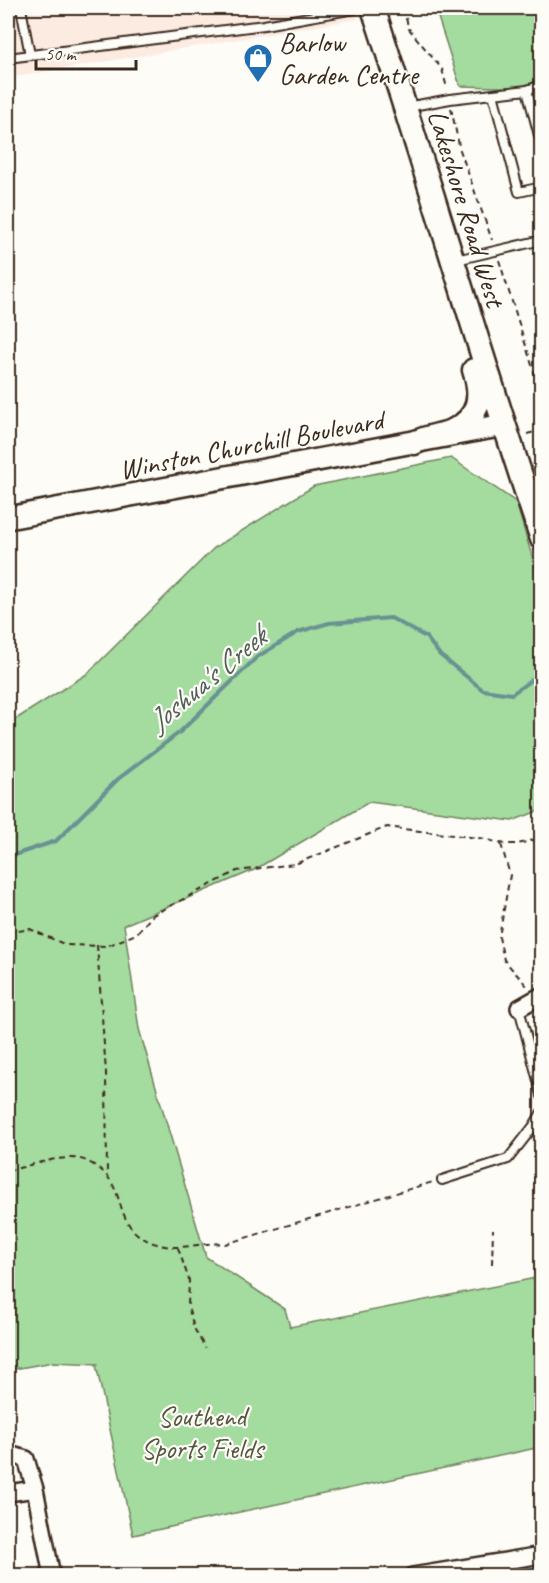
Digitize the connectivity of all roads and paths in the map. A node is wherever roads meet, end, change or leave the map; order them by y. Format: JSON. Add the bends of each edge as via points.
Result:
{"nodes":[{"id":1,"x":21,"y":8,"type":"edge"},
{"id":2,"x":360,"y":8,"type":"edge"},
{"id":3,"x":373,"y":8,"type":"edge"},
{"id":4,"x":403,"y":8,"type":"edge"},
{"id":5,"x":30,"y":55,"type":"junction"},
{"id":6,"x":8,"y":58,"type":"edge"},
{"id":7,"x":542,"y":85,"type":"edge"},
{"id":8,"x":526,"y":90,"type":"junction"},
{"id":9,"x":493,"y":94,"type":"junction"},
{"id":10,"x":450,"y":99,"type":"junction"},
{"id":11,"x":405,"y":107,"type":"junction"},
{"id":12,"x":542,"y":147,"type":"edge"},
{"id":13,"x":542,"y":187,"type":"edge"},
{"id":14,"x":542,"y":240,"type":"edge"},
{"id":15,"x":496,"y":252,"type":"junction"},
{"id":16,"x":451,"y":261,"type":"junction"},
{"id":17,"x":470,"y":322,"type":"junction"},
{"id":18,"x":542,"y":397,"type":"edge"},
{"id":19,"x":513,"y":430,"type":"junction"},
{"id":20,"x":542,"y":430,"type":"edge"},
{"id":21,"x":414,"y":443,"type":"junction"},
{"id":22,"x":8,"y":518,"type":"edge"},
{"id":23,"x":542,"y":539,"type":"edge"},
{"id":24,"x":542,"y":837,"type":"edge"},
{"id":25,"x":501,"y":844,"type":"junction"},
{"id":26,"x":8,"y":933,"type":"edge"},
{"id":27,"x":97,"y":945,"type":"junction"},
{"id":28,"x":539,"y":997,"type":"edge"},
{"id":29,"x":519,"y":1008,"type":"joint"},
{"id":30,"x":542,"y":1096,"type":"edge"},
{"id":31,"x":542,"y":1112,"type":"edge"},
{"id":32,"x":8,"y":1171,"type":"edge"},
{"id":33,"x":107,"y":1175,"type":"junction"},
{"id":34,"x":442,"y":1180,"type":"joint"},
{"id":35,"x":493,"y":1229,"type":"dead end"},
{"id":36,"x":178,"y":1248,"type":"junction"},
{"id":37,"x":492,"y":1264,"type":"dead end"},
{"id":38,"x":205,"y":1348,"type":"dead end"},
{"id":39,"x":8,"y":1454,"type":"edge"},
{"id":40,"x":35,"y":1489,"type":"junction"},
{"id":41,"x":8,"y":1494,"type":"edge"},
{"id":42,"x":542,"y":1555,"type":"edge"},
{"id":43,"x":52,"y":1575,"type":"edge"},
{"id":44,"x":412,"y":1575,"type":"edge"}],
"edges":[{"from":1,"to":5,"type":"lane"},
{"from":2,"to":5,"type":"lane","via":[[264,25]]},
{"from":3,"to":11,"type":"main road","name":"Lakeshore Road West"},
{"from":4,"to":10,"type":"path","via":[[409,29],[442,69]]},
{"from":5,"to":6,"type":"lane"},
{"from":7,"to":8,"type":"lane"},
{"from":8,"to":9,"type":"lane"},
{"from":8,"to":12,"type":"lane"},
{"from":9,"to":10,"type":"lane"},
{"from":9,"to":13,"type":"lane","via":[[519,192]]},
{"from":10,"to":11,"type":"lane"},
{"from":10,"to":15,"type":"path","via":[[460,150]]},
{"from":11,"to":16,"type":"main road","name":"Lakeshore Road West"},
{"from":14,"to":15,"type":"lane"},
{"from":15,"to":16,"type":"lane"},
{"from":15,"to":18,"type":"path"},
{"from":16,"to":17,"type":"main road","name":"Lakeshore Road West"},
{"from":17,"to":19,"type":"main road","name":"Lakeshore Road West"},
{"from":17,"to":21,"type":"main road","via":[[462,333],[478,386],[477,405],[454,430]]},
{"from":19,"to":20,"type":"path"},
{"from":19,"to":21,"type":"main road","name":"Winston Churchill Boulevard"},
{"from":19,"to":23,"type":"main road","name":"Lakeshore Road West"},
{"from":21,"to":22,"type":"main road","name":"Winston Churchill Boulevard"},
{"from":24,"to":25,"type":"path","via":[[520,845]]},
{"from":25,"to":27,"type":"path","via":[[486,838],[387,827],[295,864],[237,871],[153,915],[136,934]]},
{"from":25,"to":28,"type":"path","via":[[510,875],[499,937],[504,960]]},
{"from":26,"to":27,"type":"path","via":[[30,929],[66,945]]},
{"from":27,"to":33,"type":"path","via":[[106,1073]]},
{"from":28,"to":29,"type":"street"},
{"from":29,"to":30,"type":"lane"},
{"from":31,"to":34,"type":"lane","via":[[508,1159]]},
{"from":32,"to":33,"type":"path","via":[[73,1158],[86,1160]]},
{"from":33,"to":36,"type":"path","via":[[134,1231],[156,1244]]},
{"from":34,"to":36,"type":"path","via":[[225,1244],[210,1242]]},
{"from":35,"to":37,"type":"path"},
{"from":36,"to":38,"type":"path","via":[[189,1280],[188,1306]]},
{"from":39,"to":40,"type":"street","via":[[26,1459]]},
{"from":40,"to":41,"type":"street"},
{"from":40,"to":43,"type":"street"},
{"from":42,"to":44,"type":"street"}]}
